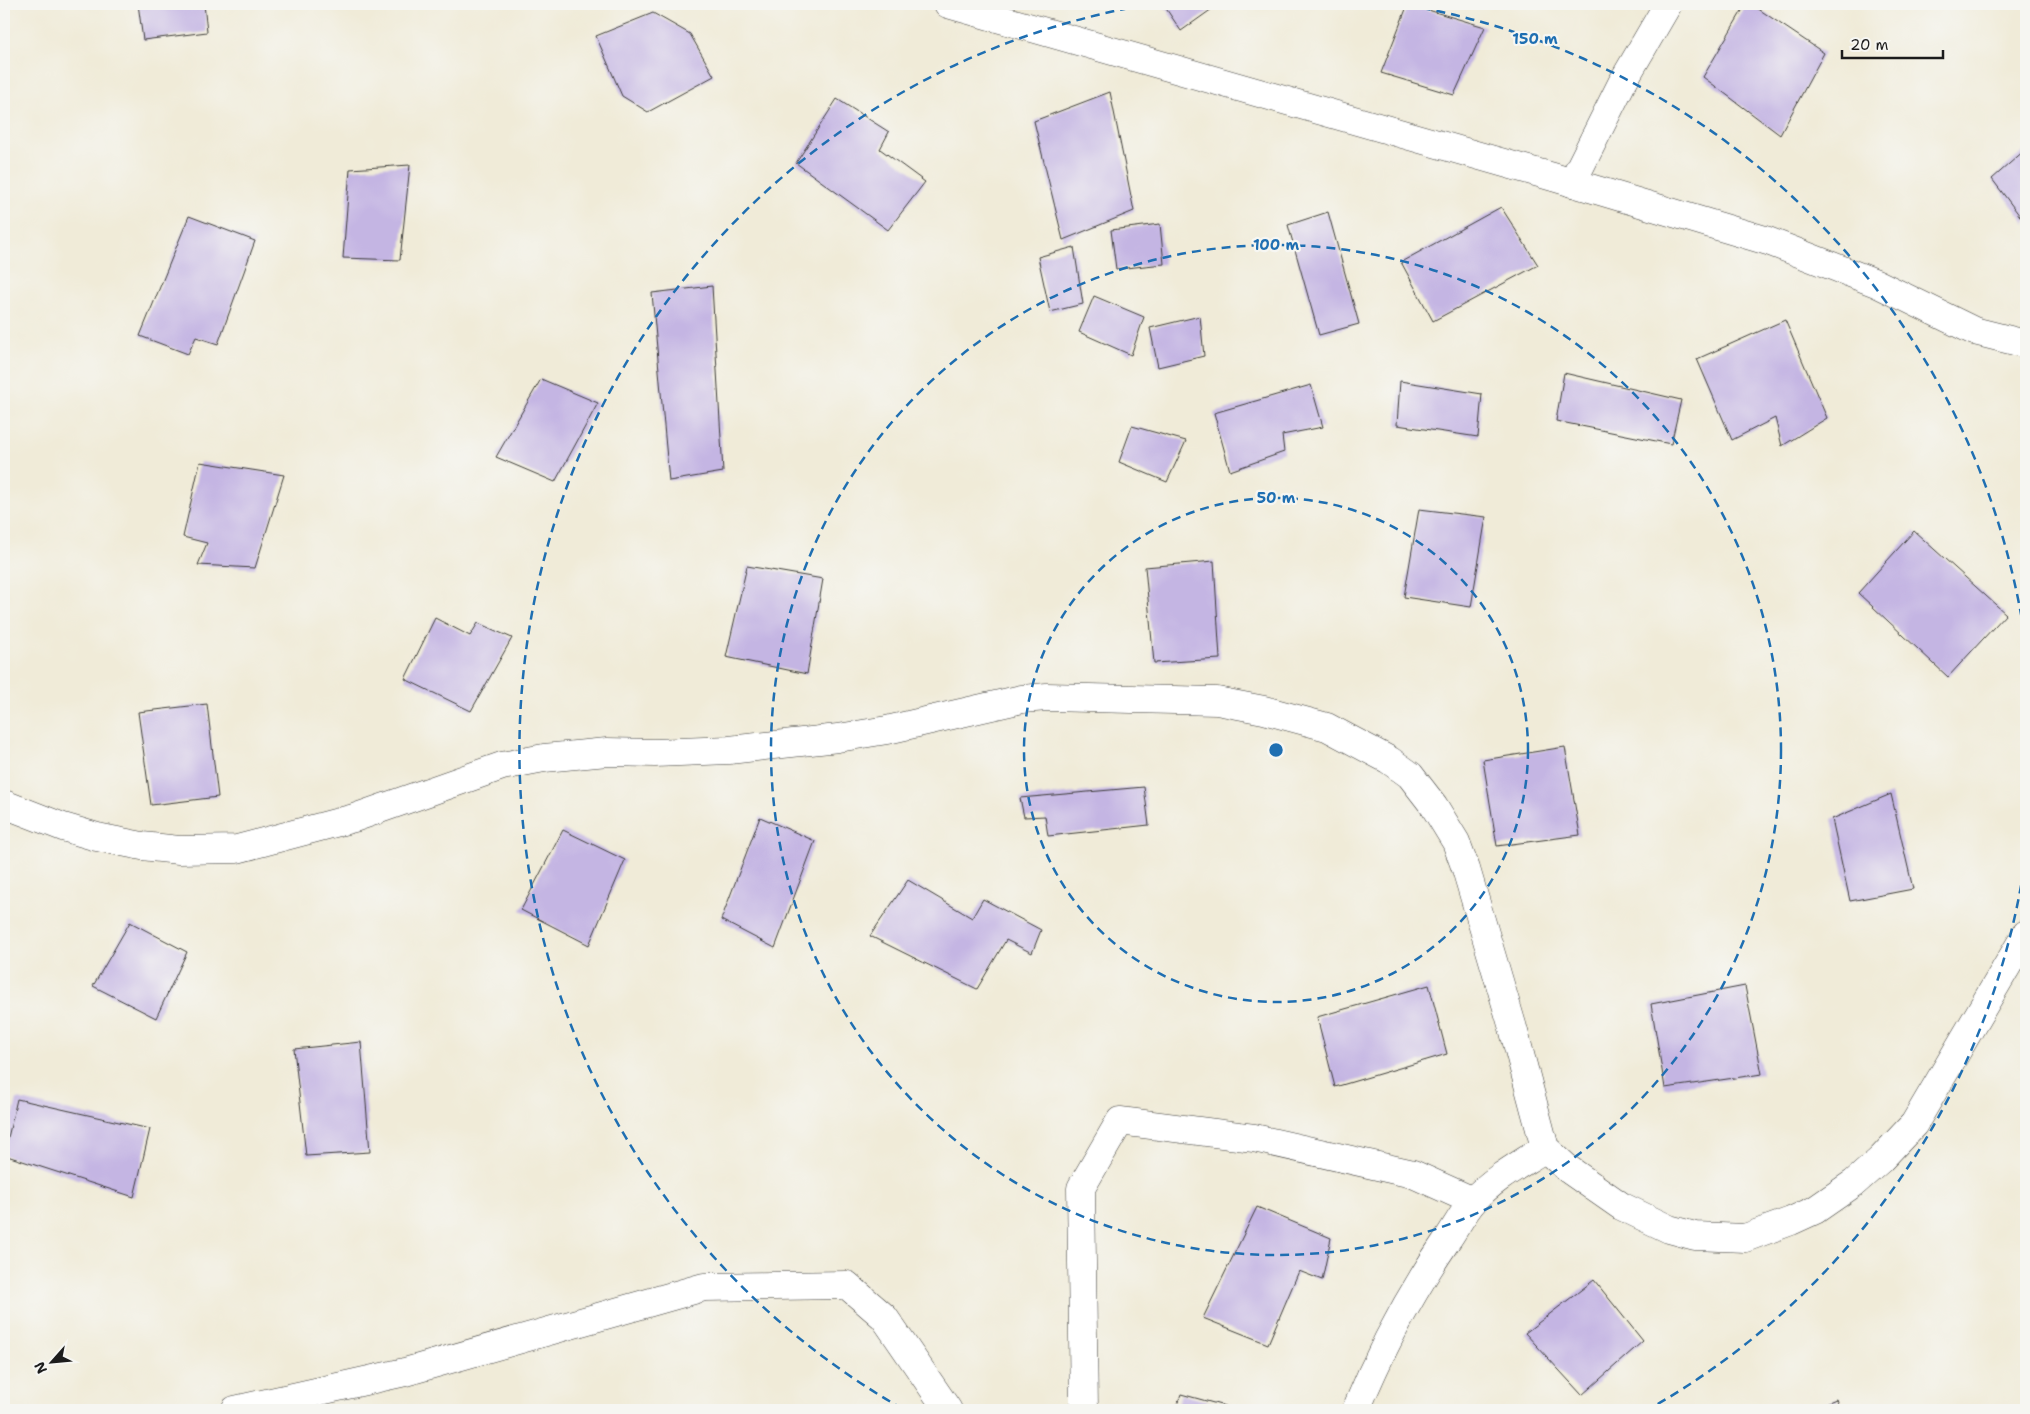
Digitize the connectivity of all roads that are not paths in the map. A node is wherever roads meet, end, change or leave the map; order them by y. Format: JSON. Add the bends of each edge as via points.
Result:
{"nodes":[{"id":1,"x":948,"y":4,"type":"edge"},
{"id":2,"x":1668,"y":4,"type":"edge"},
{"id":3,"x":1572,"y":183,"type":"junction"},
{"id":4,"x":2026,"y":344,"type":"edge"},
{"id":5,"x":4,"y":804,"type":"edge"},
{"id":6,"x":2026,"y":934,"type":"edge"},
{"id":7,"x":1545,"y":1148,"type":"junction"},
{"id":8,"x":1473,"y":1201,"type":"junction"},
{"id":9,"x":235,"y":1410,"type":"edge"},
{"id":10,"x":948,"y":1410,"type":"edge"},
{"id":11,"x":1084,"y":1410,"type":"edge"},
{"id":12,"x":1356,"y":1410,"type":"edge"}],
"edges":[{"from":1,"to":3,"type":"street"},
{"from":2,"to":3,"type":"street","via":[[1622,83]]},
{"from":3,"to":4,"type":"street","via":[[1768,241],[1876,283],[1974,331]]},
{"from":5,"to":7,"type":"street","via":[[63,827],[142,846],[179,850],[236,849],[354,818],[502,766],[544,758],[608,752],[729,750],[838,738],[1022,699],[1047,697],[1217,701],[1264,710],[1327,727],[1388,760],[1410,776],[1434,806],[1456,842],[1466,869]]},
{"from":6,"to":7,"type":"street","via":[[1914,1124],[1854,1183],[1815,1210],[1792,1221],[1745,1238],[1695,1236],[1621,1206],[1568,1169]]},
{"from":7,"to":8,"type":"street","via":[[1483,1190]]},
{"from":8,"to":11,"type":"street","via":[[1413,1174],[1254,1138],[1120,1121],[1081,1188]]},
{"from":8,"to":12,"type":"street","via":[[1403,1310]]},
{"from":9,"to":10,"type":"street","via":[[405,1372],[704,1287],[847,1285],[884,1316]]}]}
